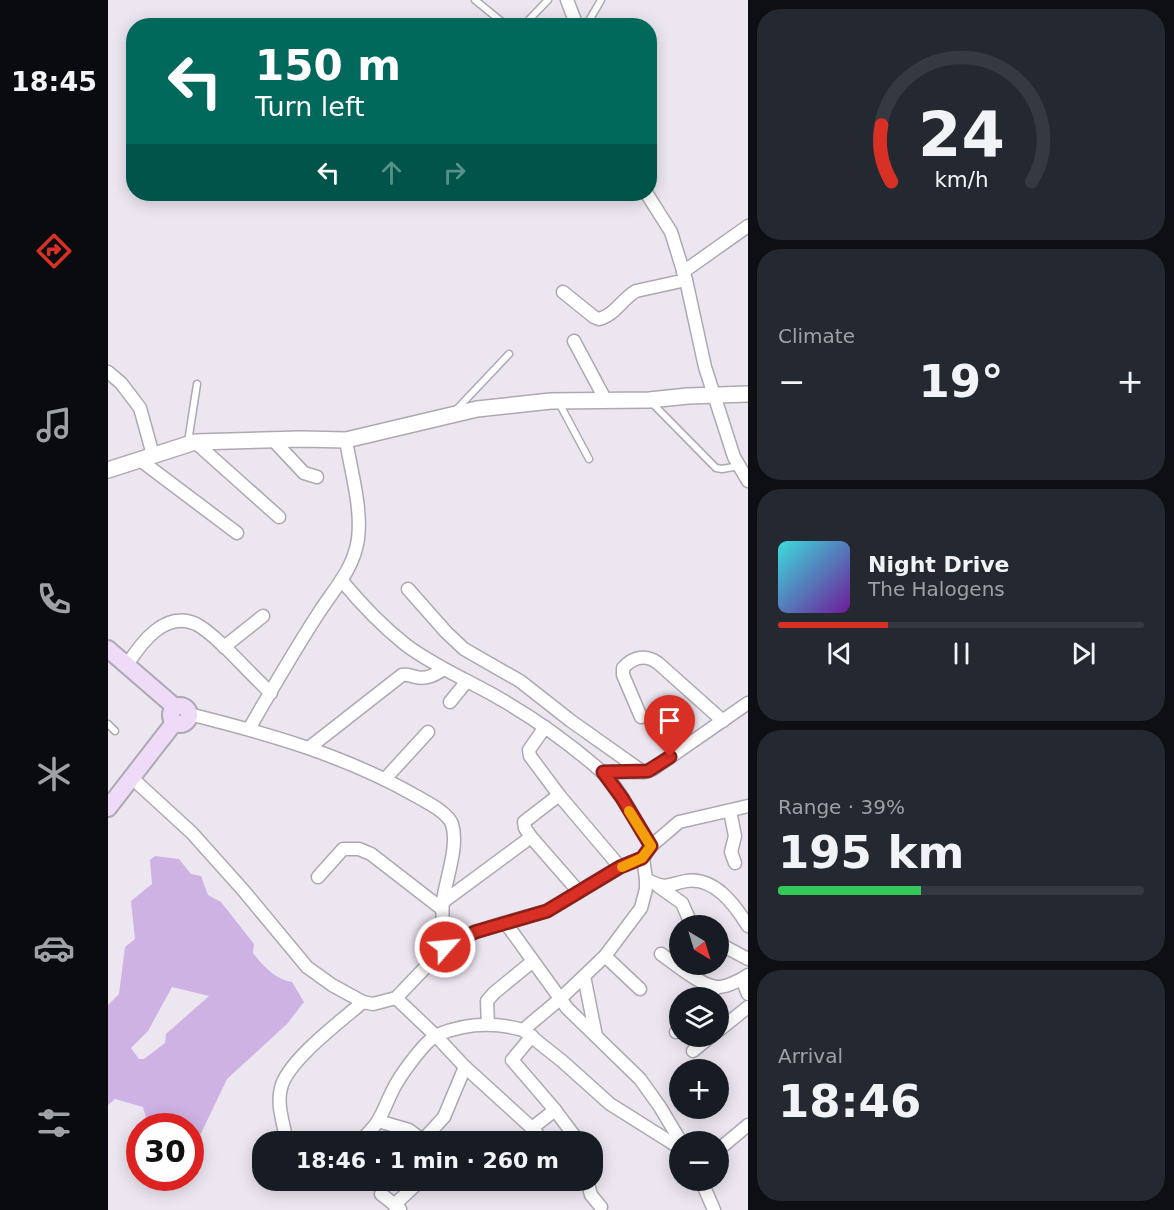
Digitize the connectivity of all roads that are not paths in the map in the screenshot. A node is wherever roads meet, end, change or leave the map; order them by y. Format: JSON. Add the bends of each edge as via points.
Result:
{"nodes":[{"id":1,"x":475,"y":0,"type":"edge"},
{"id":2,"x":548,"y":0,"type":"edge"},
{"id":3,"x":567,"y":0,"type":"edge"},
{"id":4,"x":601,"y":0,"type":"edge"},
{"id":5,"x":497,"y":18,"type":"edge"},
{"id":6,"x":531,"y":18,"type":"edge"},
{"id":7,"x":574,"y":18,"type":"edge"},
{"id":8,"x":591,"y":18,"type":"edge"},
{"id":9,"x":650,"y":201,"type":"edge"},
{"id":10,"x":748,"y":226,"type":"edge"},
{"id":11,"x":684,"y":276,"type":"junction"},
{"id":12,"x":563,"y":292,"type":"dead end"},
{"id":13,"x":574,"y":341,"type":"dead end"},
{"id":14,"x":509,"y":354,"type":"dead end"},
{"id":15,"x":108,"y":372,"type":"edge"},
{"id":16,"x":197,"y":384,"type":"dead end"},
{"id":17,"x":748,"y":394,"type":"edge"},
{"id":18,"x":714,"y":395,"type":"junction"},
{"id":19,"x":605,"y":399,"type":"junction"},
{"id":20,"x":649,"y":400,"type":"junction"},
{"id":21,"x":558,"y":401,"type":"junction"},
{"id":22,"x":450,"y":415,"type":"junction"},
{"id":23,"x":353,"y":439,"type":"junction"},
{"id":24,"x":273,"y":440,"type":"junction"},
{"id":25,"x":191,"y":443,"type":"junction"},
{"id":26,"x":147,"y":458,"type":"junction"},
{"id":27,"x":589,"y":459,"type":"dead end"},
{"id":28,"x":739,"y":466,"type":"junction"},
{"id":29,"x":108,"y":470,"type":"edge"},
{"id":30,"x":317,"y":477,"type":"dead end"},
{"id":31,"x":748,"y":481,"type":"edge"},
{"id":32,"x":279,"y":517,"type":"dead end"},
{"id":33,"x":237,"y":533,"type":"dead end"},
{"id":34,"x":342,"y":581,"type":"junction"},
{"id":35,"x":408,"y":589,"type":"dead end"},
{"id":36,"x":263,"y":616,"type":"dead end"},
{"id":37,"x":224,"y":647,"type":"junction"},
{"id":38,"x":114,"y":658,"type":"edge"},
{"id":39,"x":444,"y":669,"type":"junction"},
{"id":40,"x":467,"y":681,"type":"junction"},
{"id":41,"x":270,"y":693,"type":"junction"},
{"id":42,"x":450,"y":702,"type":"dead end"},
{"id":43,"x":748,"y":703,"type":"edge"},
{"id":44,"x":179,"y":714,"type":"junction"},
{"id":45,"x":641,"y":717,"type":"dead end"},
{"id":46,"x":728,"y":717,"type":"junction"},
{"id":47,"x":108,"y":724,"type":"edge"},
{"id":48,"x":545,"y":727,"type":"junction"},
{"id":49,"x":249,"y":729,"type":"junction"},
{"id":50,"x":116,"y":731,"type":"dead end"},
{"id":51,"x":428,"y":732,"type":"dead end"},
{"id":52,"x":310,"y":747,"type":"junction"},
{"id":53,"x":603,"y":772,"type":"junction"},
{"id":54,"x":643,"y":772,"type":"junction"},
{"id":55,"x":132,"y":778,"type":"junction"},
{"id":56,"x":385,"y":779,"type":"junction"},
{"id":57,"x":559,"y":795,"type":"junction"},
{"id":58,"x":748,"y":806,"type":"edge"},
{"id":59,"x":108,"y":808,"type":"edge"},
{"id":60,"x":730,"y":812,"type":"junction"},
{"id":61,"x":531,"y":837,"type":"junction"},
{"id":62,"x":651,"y":846,"type":"junction"},
{"id":63,"x":642,"y":858,"type":"junction"},
{"id":64,"x":735,"y":863,"type":"dead end"},
{"id":65,"x":620,"y":867,"type":"junction"},
{"id":66,"x":318,"y":876,"type":"dead end"},
{"id":67,"x":646,"y":879,"type":"junction"},
{"id":68,"x":658,"y":886,"type":"junction"},
{"id":69,"x":579,"y":892,"type":"junction"},
{"id":70,"x":443,"y":906,"type":"junction"},
{"id":71,"x":687,"y":915,"type":"edge"},
{"id":72,"x":504,"y":923,"type":"junction"},
{"id":73,"x":748,"y":926,"type":"edge"},
{"id":74,"x":445,"y":947,"type":"junction"},
{"id":75,"x":729,"y":949,"type":"edge"},
{"id":76,"x":661,"y":954,"type":"dead end"},
{"id":77,"x":605,"y":956,"type":"junction"},
{"id":78,"x":748,"y":959,"type":"edge"},
{"id":79,"x":533,"y":961,"type":"junction"},
{"id":80,"x":584,"y":976,"type":"junction"},
{"id":81,"x":745,"y":977,"type":"edge"},
{"id":82,"x":714,"y":987,"type":"edge"},
{"id":83,"x":722,"y":987,"type":"edge"},
{"id":84,"x":640,"y":989,"type":"dead end"},
{"id":85,"x":748,"y":994,"type":"edge"},
{"id":86,"x":396,"y":998,"type":"junction"},
{"id":87,"x":560,"y":999,"type":"junction"},
{"id":88,"x":363,"y":1002,"type":"junction"},
{"id":89,"x":748,"y":1007,"type":"edge"},
{"id":90,"x":729,"y":1022,"type":"edge"},
{"id":91,"x":488,"y":1024,"type":"junction"},
{"id":92,"x":527,"y":1034,"type":"junction"},
{"id":93,"x":436,"y":1036,"type":"junction"},
{"id":94,"x":596,"y":1037,"type":"junction"},
{"id":95,"x":698,"y":1047,"type":"edge"},
{"id":96,"x":693,"y":1051,"type":"dead end"},
{"id":97,"x":465,"y":1067,"type":"junction"},
{"id":98,"x":555,"y":1110,"type":"junction"},
{"id":99,"x":378,"y":1121,"type":"junction"},
{"id":100,"x":748,"y":1125,"type":"edge"},
{"id":101,"x":532,"y":1128,"type":"junction"},
{"id":102,"x":285,"y":1131,"type":"edge"},
{"id":103,"x":369,"y":1131,"type":"edge"},
{"id":104,"x":410,"y":1131,"type":"edge"},
{"id":105,"x":432,"y":1131,"type":"edge"},
{"id":106,"x":535,"y":1131,"type":"edge"},
{"id":107,"x":571,"y":1131,"type":"edge"},
{"id":108,"x":674,"y":1131,"type":"edge"},
{"id":109,"x":669,"y":1141,"type":"edge"},
{"id":110,"x":729,"y":1141,"type":"edge"},
{"id":111,"x":412,"y":1191,"type":"edge"},
{"id":112,"x":590,"y":1191,"type":"edge"},
{"id":113,"x":706,"y":1191,"type":"edge"},
{"id":114,"x":381,"y":1194,"type":"dead end"},
{"id":115,"x":600,"y":1207,"type":"dead end"},
{"id":116,"x":398,"y":1208,"type":"edge"},
{"id":117,"x":714,"y":1210,"type":"edge"}],
"edges":[{"from":1,"to":5,"type":"lane"},
{"from":2,"to":6,"type":"lane"},
{"from":3,"to":7,"type":"street"},
{"from":4,"to":8,"type":"lane"},
{"from":9,"to":11,"type":"street","via":[[670,232]]},
{"from":10,"to":11,"type":"street"},
{"from":11,"to":12,"type":"street","via":[[630,294],[610,314],[599,319]]},
{"from":11,"to":18,"type":"street"},
{"from":13,"to":19,"type":"street"},
{"from":14,"to":22,"type":"lane"},
{"from":15,"to":26,"type":"street","via":[[140,408]]},
{"from":16,"to":25,"type":"lane"},
{"from":17,"to":18,"type":"street"},
{"from":18,"to":20,"type":"street"},
{"from":18,"to":28,"type":"street"},
{"from":19,"to":20,"type":"street"},
{"from":19,"to":21,"type":"street"},
{"from":20,"to":28,"type":"lane","via":[[716,468]]},
{"from":21,"to":22,"type":"street"},
{"from":21,"to":27,"type":"lane"},
{"from":22,"to":23,"type":"street"},
{"from":23,"to":24,"type":"street"},
{"from":23,"to":34,"type":"street","via":[[358,542]]},
{"from":24,"to":25,"type":"street"},
{"from":24,"to":30,"type":"street","via":[[304,473]]},
{"from":25,"to":26,"type":"street"},
{"from":25,"to":32,"type":"street"},
{"from":26,"to":29,"type":"street"},
{"from":26,"to":33,"type":"street"},
{"from":28,"to":31,"type":"street"},
{"from":34,"to":39,"type":"street","via":[[384,627]]},
{"from":34,"to":41,"type":"street"},
{"from":35,"to":54,"type":"street","via":[[464,649],[519,681]]},
{"from":36,"to":37,"type":"street"},
{"from":37,"to":38,"type":"street","via":[[195,624],[181,621],[166,624]]},
{"from":37,"to":41,"type":"street"},
{"from":38,"to":44,"type":"main road"},
{"from":39,"to":40,"type":"street"},
{"from":39,"to":52,"type":"street","via":[[425,678],[402,675]]},
{"from":40,"to":42,"type":"street"},
{"from":40,"to":48,"type":"street"},
{"from":41,"to":49,"type":"street"},
{"from":43,"to":46,"type":"street"},
{"from":44,"to":49,"type":"street"},
{"from":44,"to":55,"type":"main road"},
{"from":45,"to":46,"type":"street","via":[[623,668],[631,660],[643,657],[658,663]]},
{"from":46,"to":54,"type":"street"},
{"from":47,"to":50,"type":"lane"},
{"from":48,"to":53,"type":"street"},
{"from":48,"to":57,"type":"street","via":[[529,750],[530,756]]},
{"from":49,"to":52,"type":"street"},
{"from":51,"to":56,"type":"street"},
{"from":52,"to":56,"type":"street"},
{"from":53,"to":54,"type":"street"},
{"from":53,"to":62,"type":"street"},
{"from":55,"to":59,"type":"main road"},
{"from":55,"to":88,"type":"street","via":[[192,833],[307,967]]},
{"from":56,"to":70,"type":"street","via":[[451,821],[455,836]]},
{"from":57,"to":61,"type":"street","via":[[524,822]]},
{"from":57,"to":65,"type":"street"},
{"from":58,"to":60,"type":"street"},
{"from":60,"to":62,"type":"street","via":[[679,822]]},
{"from":60,"to":64,"type":"street"},
{"from":61,"to":69,"type":"street"},
{"from":61,"to":70,"type":"street"},
{"from":62,"to":63,"type":"street"},
{"from":63,"to":65,"type":"street"},
{"from":63,"to":67,"type":"street"},
{"from":65,"to":69,"type":"street"},
{"from":66,"to":70,"type":"street","via":[[343,849],[359,849]]},
{"from":67,"to":68,"type":"street"},
{"from":67,"to":77,"type":"street","via":[[641,908]]},
{"from":68,"to":71,"type":"street","via":[[682,903]]},
{"from":68,"to":73,"type":"street","via":[[701,880],[728,899]]},
{"from":69,"to":72,"type":"street","via":[[547,911]]},
{"from":70,"to":74,"type":"street"},
{"from":72,"to":74,"type":"street"},
{"from":72,"to":79,"type":"street"},
{"from":74,"to":86,"type":"street"},
{"from":75,"to":78,"type":"street"},
{"from":76,"to":82,"type":"street"},
{"from":77,"to":80,"type":"street"},
{"from":77,"to":84,"type":"street"},
{"from":79,"to":87,"type":"street"},
{"from":79,"to":91,"type":"street","via":[[487,1001]]},
{"from":80,"to":87,"type":"street"},
{"from":80,"to":94,"type":"street"},
{"from":81,"to":83,"type":"street"},
{"from":81,"to":85,"type":"street"},
{"from":86,"to":88,"type":"street","via":[[374,1004]]},
{"from":86,"to":93,"type":"street"},
{"from":87,"to":92,"type":"street"},
{"from":87,"to":94,"type":"street"},
{"from":88,"to":102,"type":"street","via":[[285,1076],[279,1103]]},
{"from":89,"to":90,"type":"street"},
{"from":91,"to":92,"type":"street","via":[[509,1026]]},
{"from":91,"to":93,"type":"street"},
{"from":92,"to":98,"type":"street","via":[[512,1060]]},
{"from":92,"to":109,"type":"street","via":[[610,1104]]},
{"from":93,"to":97,"type":"street"},
{"from":93,"to":99,"type":"street","via":[[397,1081]]},
{"from":94,"to":108,"type":"street","via":[[640,1078]]},
{"from":95,"to":96,"type":"street"},
{"from":97,"to":101,"type":"street"},
{"from":97,"to":105,"type":"street","via":[[444,1117]]},
{"from":98,"to":101,"type":"street"},
{"from":98,"to":107,"type":"street"},
{"from":99,"to":103,"type":"street"},
{"from":99,"to":104,"type":"street"},
{"from":100,"to":110,"type":"street"},
{"from":101,"to":106,"type":"street"},
{"from":111,"to":116,"type":"street"},
{"from":112,"to":115,"type":"street"},
{"from":113,"to":117,"type":"street"},
{"from":114,"to":116,"type":"street"}]}
